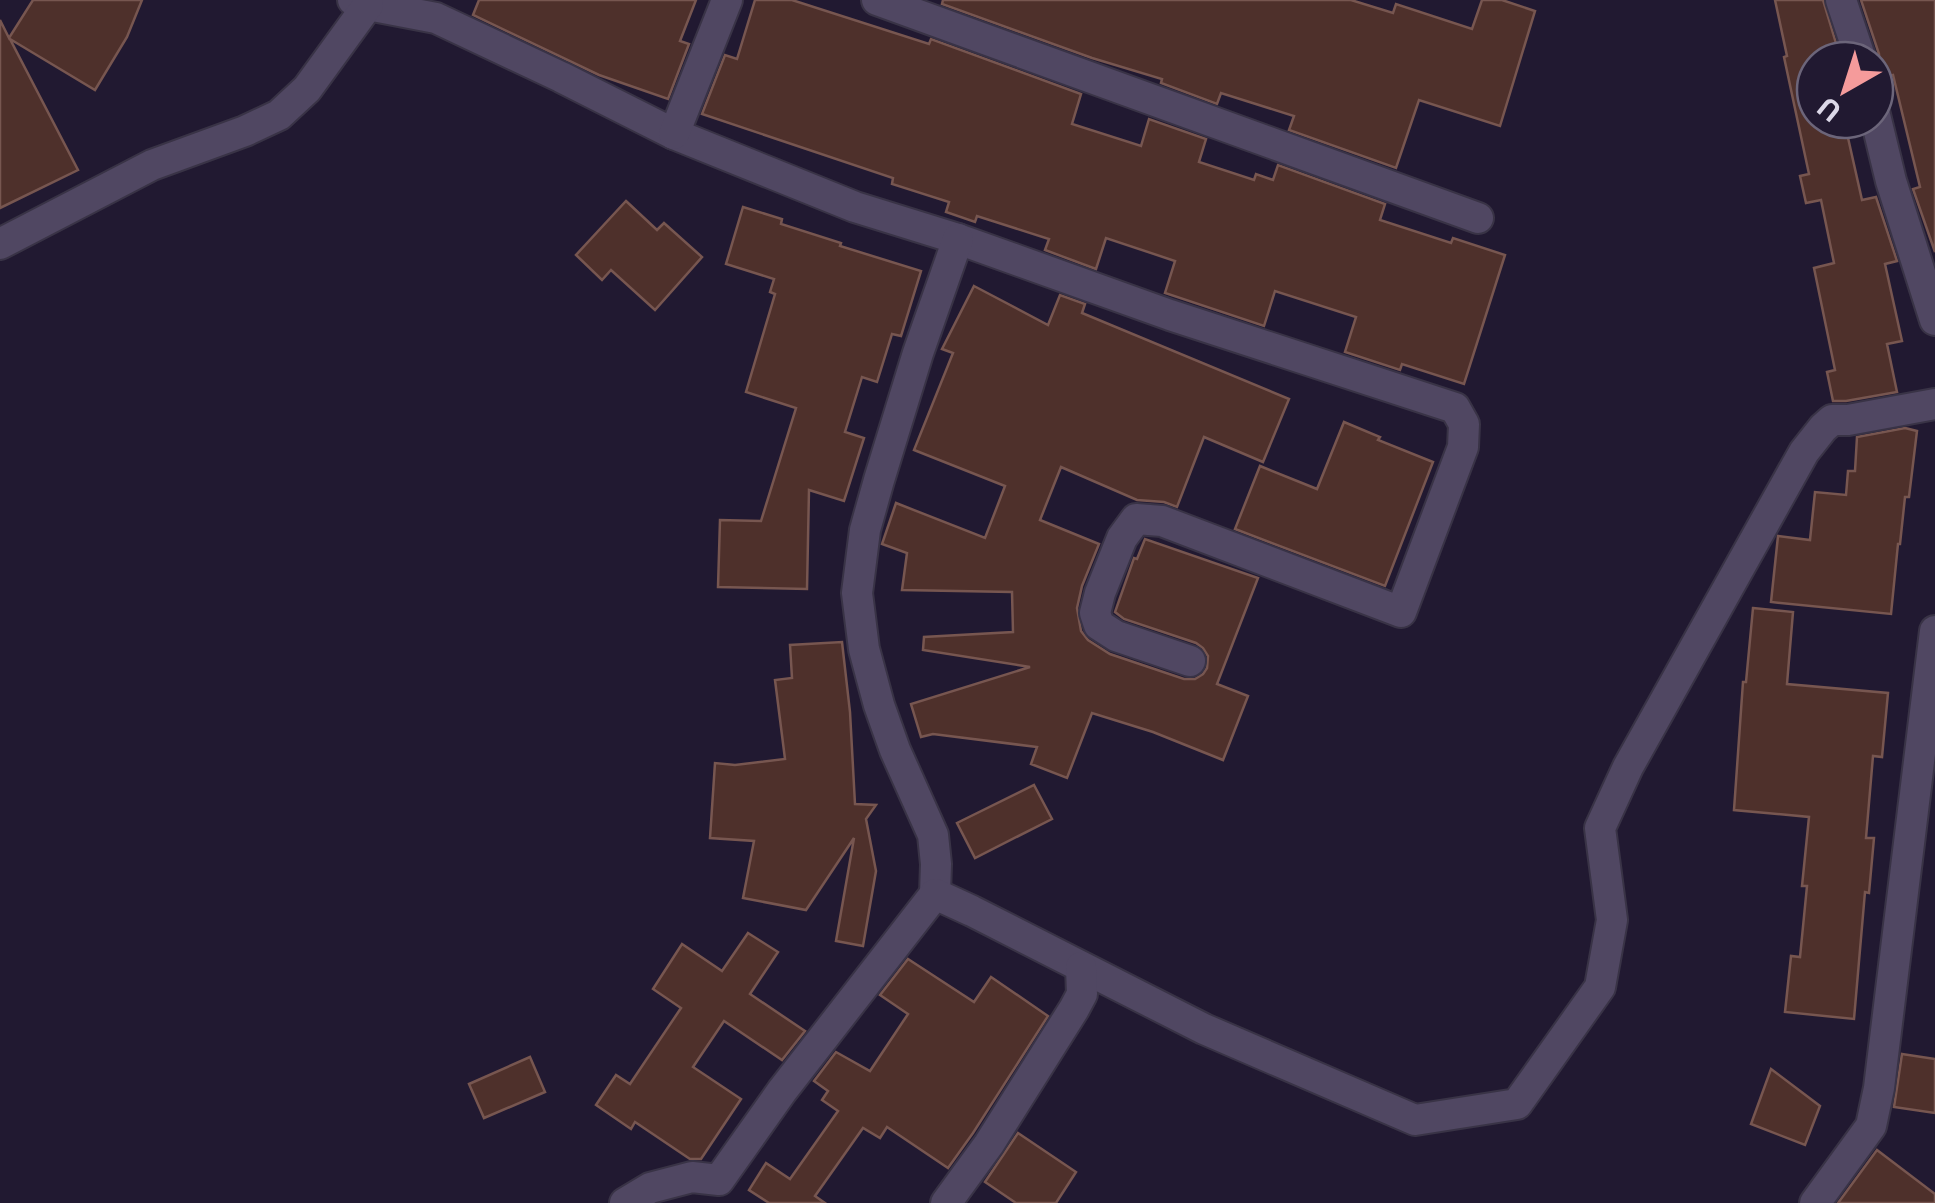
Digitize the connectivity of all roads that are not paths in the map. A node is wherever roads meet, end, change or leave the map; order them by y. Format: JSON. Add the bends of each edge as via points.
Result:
{"nodes":[{"id":1,"x":727,"y":0,"type":"edge"},
{"id":2,"x":877,"y":0,"type":"edge"},
{"id":3,"x":1840,"y":0,"type":"edge"},
{"id":4,"x":360,"y":3,"type":"edge"},
{"id":5,"x":1854,"y":40,"type":"edge"},
{"id":6,"x":674,"y":134,"type":"junction"},
{"id":7,"x":1881,"y":140,"type":"edge"},
{"id":8,"x":1478,"y":218,"type":"dead end"},
{"id":9,"x":958,"y":239,"type":"junction"},
{"id":10,"x":0,"y":244,"type":"edge"},
{"id":11,"x":1935,"y":320,"type":"edge"},
{"id":12,"x":1935,"y":404,"type":"edge"},
{"id":13,"x":1935,"y":631,"type":"edge"},
{"id":14,"x":1190,"y":662,"type":"dead end"},
{"id":15,"x":935,"y":894,"type":"junction"},
{"id":16,"x":1081,"y":967,"type":"junction"},
{"id":17,"x":728,"y":1192,"type":"edge"},
{"id":18,"x":625,"y":1203,"type":"edge"},
{"id":19,"x":946,"y":1203,"type":"edge"},
{"id":20,"x":1815,"y":1203,"type":"edge"}],
"edges":[{"from":1,"to":6,"type":"street"},
{"from":2,"to":8,"type":"street"},
{"from":3,"to":5,"type":"street"},
{"from":4,"to":6,"type":"street","via":[[436,18]]},
{"from":4,"to":10,"type":"street","via":[[307,89],[279,115],[152,165]]},
{"from":6,"to":9,"type":"street","via":[[855,207]]},
{"from":7,"to":11,"type":"street"},
{"from":9,"to":14,"type":"street","via":[[1456,408],[1464,447],[1401,612],[1136,518],[1122,538],[1095,614],[1116,636]]},
{"from":9,"to":15,"type":"street","via":[[879,480],[856,593],[878,705],[932,835]]},
{"from":12,"to":16,"type":"street","via":[[1832,420],[1804,452],[1600,828],[1612,920],[1600,986],[1517,1104],[1415,1120],[1204,1029]]},
{"from":13,"to":20,"type":"street","via":[[1879,1088],[1870,1126]]},
{"from":15,"to":16,"type":"street"},
{"from":15,"to":17,"type":"street","via":[[782,1091]]},
{"from":16,"to":19,"type":"street","via":[[1082,994],[1074,1009]]},
{"from":17,"to":18,"type":"street","via":[[692,1177]]}]}
